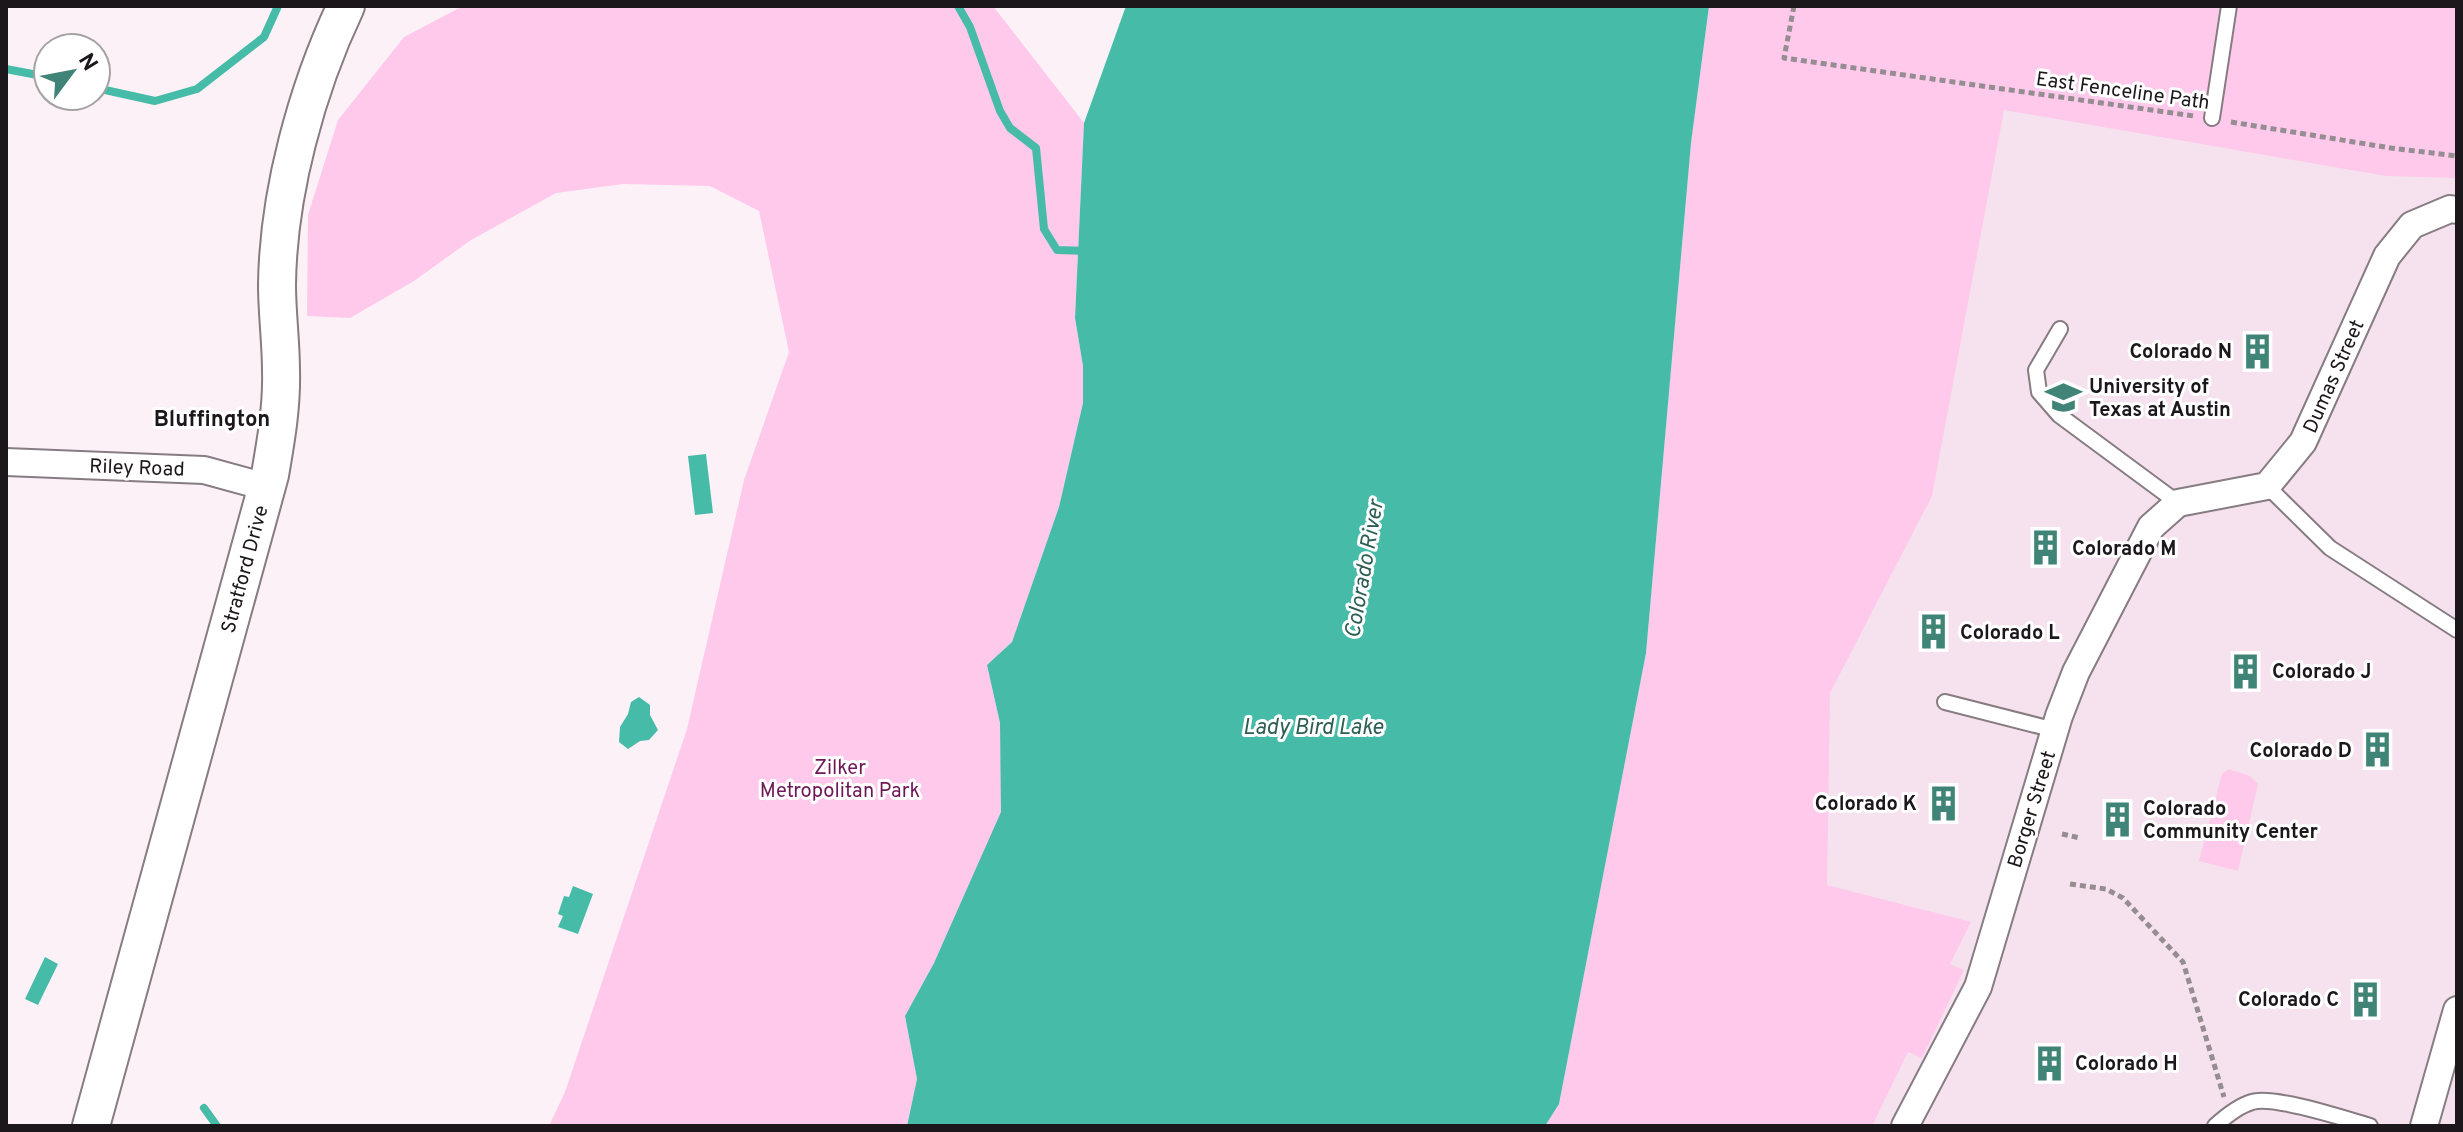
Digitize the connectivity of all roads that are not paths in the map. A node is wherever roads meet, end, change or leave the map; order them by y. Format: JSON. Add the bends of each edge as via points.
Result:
{"nodes":[{"id":1,"x":346,"y":6,"type":"edge"},
{"id":2,"x":2229,"y":6,"type":"edge"},
{"id":3,"x":2212,"y":118,"type":"road end"},
{"id":4,"x":2457,"y":210,"type":"edge"},
{"id":5,"x":2060,"y":329,"type":"dead end"},
{"id":6,"x":6,"y":462,"type":"edge"},
{"id":7,"x":2267,"y":486,"type":"junction"},
{"id":8,"x":266,"y":487,"type":"junction"},
{"id":9,"x":2178,"y":503,"type":"junction"},
{"id":10,"x":2457,"y":630,"type":"edge"},
{"id":11,"x":1945,"y":702,"type":"dead end"},
{"id":12,"x":2055,"y":730,"type":"junction"},
{"id":13,"x":2457,"y":1010,"type":"edge"},
{"id":14,"x":91,"y":1126,"type":"edge"},
{"id":15,"x":1905,"y":1126,"type":"edge"},
{"id":16,"x":2215,"y":1126,"type":"edge"},
{"id":17,"x":2370,"y":1126,"type":"edge"},
{"id":18,"x":2424,"y":1126,"type":"edge"}],
"edges":[{"from":1,"to":8,"type":"street","name":"Stratford Drive","via":[[313,93],[281,227],[281,373]]},
{"from":2,"to":3,"type":"lane"},
{"from":4,"to":7,"type":"street","name":"Dumas Street","via":[[2412,225],[2387,256],[2303,442]]},
{"from":5,"to":9,"type":"lane","via":[[2036,370],[2039,392],[2059,415]]},
{"from":6,"to":8,"type":"street","name":"Riley Road","via":[[204,470]]},
{"from":7,"to":9,"type":"street"},
{"from":7,"to":10,"type":"lane","via":[[2330,548]]},
{"from":8,"to":14,"type":"street","name":"Stratford Drive"},
{"from":9,"to":12,"type":"street","name":"Borger Street","via":[[2151,527],[2076,672]]},
{"from":11,"to":12,"type":"lane"},
{"from":12,"to":15,"type":"street","name":"Borger Street","via":[[1978,987]]},
{"from":13,"to":18,"type":"street"},
{"from":16,"to":17,"type":"lane","via":[[2254,1101]]}]}
